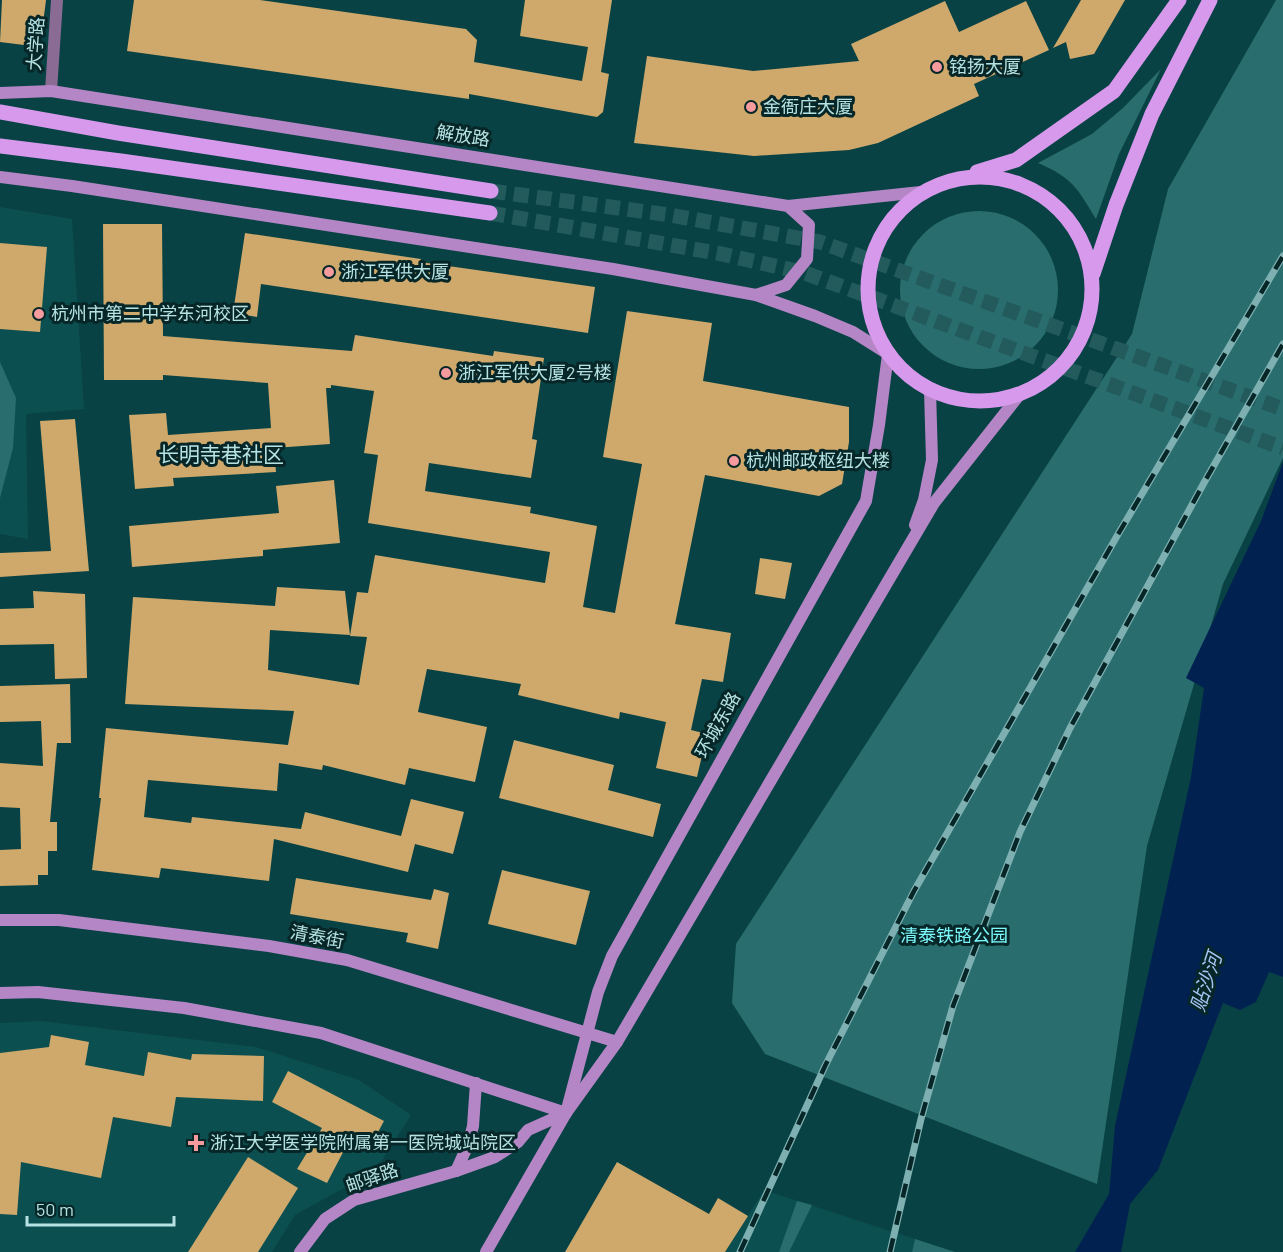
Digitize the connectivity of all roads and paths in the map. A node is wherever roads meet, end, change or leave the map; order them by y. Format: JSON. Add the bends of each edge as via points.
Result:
{"nodes":[{"id":1,"x":57,"y":0,"type":"edge"},
{"id":2,"x":1210,"y":0,"type":"edge"},
{"id":3,"x":1179,"y":1,"type":"edge"},
{"id":4,"x":51,"y":91,"type":"junction"},
{"id":5,"x":0,"y":93,"type":"edge"},
{"id":6,"x":0,"y":112,"type":"edge"},
{"id":7,"x":0,"y":146,"type":"edge"},
{"id":8,"x":0,"y":177,"type":"edge"},
{"id":9,"x":955,"y":178,"type":"junction"},
{"id":10,"x":491,"y":191,"type":"tunnel mouth"},
{"id":11,"x":921,"y":192,"type":"junction"},
{"id":12,"x":788,"y":206,"type":"junction"},
{"id":13,"x":490,"y":213,"type":"tunnel mouth"},
{"id":14,"x":1093,"y":274,"type":"junction"},
{"id":15,"x":756,"y":295,"type":"junction"},
{"id":16,"x":888,"y":354,"type":"junction"},
{"id":17,"x":930,"y":390,"type":"junction"},
{"id":18,"x":1020,"y":394,"type":"junction"},
{"id":19,"x":903,"y":557,"type":"junction"},
{"id":20,"x":0,"y":920,"type":"edge"},
{"id":21,"x":0,"y":993,"type":"edge"},
{"id":22,"x":587,"y":1033,"type":"junction"},
{"id":23,"x":617,"y":1042,"type":"junction"},
{"id":24,"x":476,"y":1083,"type":"junction"},
{"id":25,"x":566,"y":1113,"type":"junction"},
{"id":26,"x":456,"y":1170,"type":"junction"},
{"id":27,"x":300,"y":1252,"type":"edge"},
{"id":28,"x":486,"y":1252,"type":"edge"}],
"edges":[{"from":1,"to":4,"type":"street","name":"大学路"},
{"from":2,"to":14,"type":"main road","via":[[1152,114]]},
{"from":3,"to":9,"type":"main road","via":[[1114,91],[1016,160]]},
{"from":4,"to":5,"type":"main road","name":"解放路"},
{"from":4,"to":12,"type":"main road","name":"解放路"},
{"from":6,"to":10,"type":"main road"},
{"from":7,"to":13,"type":"main road"},
{"from":8,"to":15,"type":"main road","via":[[613,269]]},
{"from":9,"to":11,"type":"main road"},
{"from":9,"to":14,"type":"main road","via":[[993,176],[1029,186],[1060,208],[1082,238]]},
{"from":11,"to":12,"type":"main road","name":"解放路"},
{"from":11,"to":16,"type":"main road","via":[[893,216],[874,248],[867,284],[872,321]]},
{"from":12,"to":15,"type":"main road","via":[[809,225],[807,260],[786,285]]},
{"from":14,"to":18,"type":"main road","via":[[1093,302],[1086,330],[1072,355],[1053,375]]},
{"from":15,"to":16,"type":"main road","via":[[853,332]]},
{"from":16,"to":17,"type":"main road","via":[[914,381]]},
{"from":16,"to":22,"type":"main road","name":"环城东路","via":[[866,501],[612,956]]},
{"from":17,"to":18,"type":"main road","via":[[959,399],[990,401]]},
{"from":17,"to":19,"type":"main road","via":[[932,460],[924,500]]},
{"from":18,"to":19,"type":"main road","via":[[934,502]]},
{"from":19,"to":23,"type":"main road","name":"环城东路"},
{"from":20,"to":22,"type":"main road","name":"清泰街","via":[[58,920],[269,946],[347,960]]},
{"from":21,"to":24,"type":"main road","via":[[38,992],[184,1008],[321,1033]]},
{"from":22,"to":23,"type":"main road","name":"清泰街"},
{"from":22,"to":25,"type":"main road","name":"环城东路"},
{"from":23,"to":25,"type":"main road","name":"环城东路"},
{"from":24,"to":25,"type":"main road"},
{"from":24,"to":26,"type":"main road","via":[[473,1126]]},
{"from":25,"to":26,"type":"main road","name":"邮驿路","via":[[528,1130],[495,1157]]},
{"from":25,"to":28,"type":"main road","name":"环城东路"},
{"from":26,"to":27,"type":"main road","name":"邮驿路","via":[[354,1200],[325,1219]]}]}
